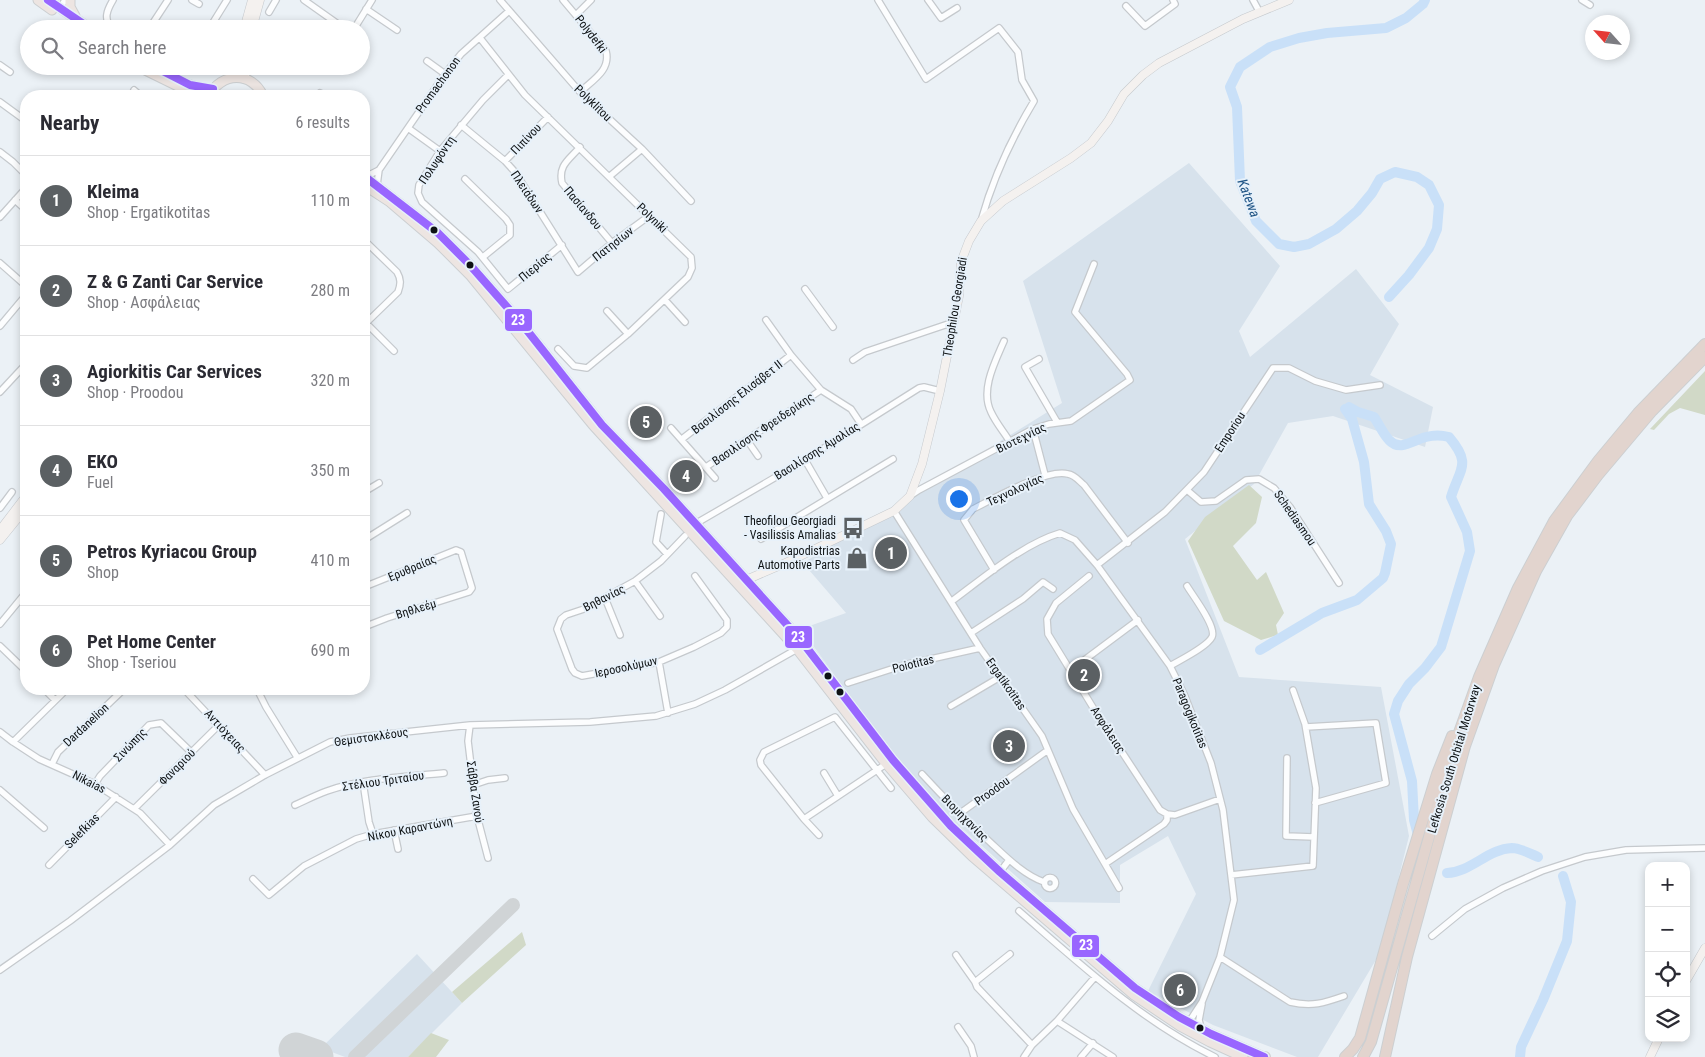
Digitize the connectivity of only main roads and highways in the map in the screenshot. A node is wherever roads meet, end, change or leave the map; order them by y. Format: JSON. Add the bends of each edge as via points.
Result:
{"nodes":[{"id":1,"x":38,"y":0,"type":"edge"},
{"id":2,"x":48,"y":0,"type":"edge"},
{"id":3,"x":70,"y":0,"type":"edge"},
{"id":4,"x":63,"y":6,"type":"edge"},
{"id":5,"x":69,"y":20,"type":"edge"},
{"id":6,"x":74,"y":20,"type":"edge"},
{"id":7,"x":76,"y":20,"type":"edge"},
{"id":8,"x":154,"y":75,"type":"edge"},
{"id":9,"x":168,"y":75,"type":"edge"},
{"id":10,"x":185,"y":90,"type":"edge"},
{"id":11,"x":204,"y":90,"type":"edge"},
{"id":12,"x":213,"y":90,"type":"edge"},
{"id":13,"x":259,"y":90,"type":"edge"},
{"id":14,"x":370,"y":182,"type":"edge"},
{"id":15,"x":370,"y":185,"type":"edge"},
{"id":16,"x":1705,"y":344,"type":"edge"},
{"id":17,"x":1705,"y":357,"type":"edge"},
{"id":18,"x":1558,"y":523,"type":"junction"},
{"id":19,"x":742,"y":582,"type":"junction"},
{"id":20,"x":890,"y":762,"type":"junction"},
{"id":21,"x":1243,"y":1057,"type":"edge"},
{"id":22,"x":1264,"y":1057,"type":"edge"},
{"id":23,"x":1345,"y":1057,"type":"edge"},
{"id":24,"x":1362,"y":1057,"type":"edge"},
{"id":25,"x":1385,"y":1057,"type":"edge"}],
"edges":[{"from":1,"to":5,"type":"main road"},
{"from":2,"to":4,"type":"main road"},
{"from":3,"to":7,"type":"main road"},
{"from":4,"to":6,"type":"main road"},
{"from":8,"to":10,"type":"main road"},
{"from":9,"to":11,"type":"main road"},
{"from":12,"to":13,"type":"main road","via":[[218,84],[232,78],[245,79]]},
{"from":14,"to":19,"type":"main road","via":[[457,250],[510,310],[602,425],[664,489]]},
{"from":15,"to":19,"type":"main road","via":[[470,275],[593,426]]},
{"from":16,"to":18,"type":"highway","name":"Lefkosia South Orbital Motorway","via":[[1638,413],[1598,461]]},
{"from":17,"to":18,"type":"highway","name":"Lefkosia South Orbital Motorway","via":[[1632,434]]},
{"from":18,"to":23,"type":"highway","via":[[1536,546],[1515,584],[1470,687],[1437,774],[1360,1038]]},
{"from":18,"to":24,"type":"highway","name":"Lefkosia South Orbital Motorway","via":[[1518,588],[1479,677],[1371,1042]]},
{"from":18,"to":25,"type":"highway","name":"Lefkosia South Orbital Motorway","via":[[1497,656],[1477,708],[1407,956]]},
{"from":19,"to":20,"type":"main road"},
{"from":19,"to":20,"type":"main road","via":[[800,639]]},
{"from":20,"to":21,"type":"main road","via":[[932,817],[972,856],[1111,977],[1180,1026]]},
{"from":20,"to":22,"type":"main road","via":[[1000,872],[1135,988],[1189,1022]]}]}
